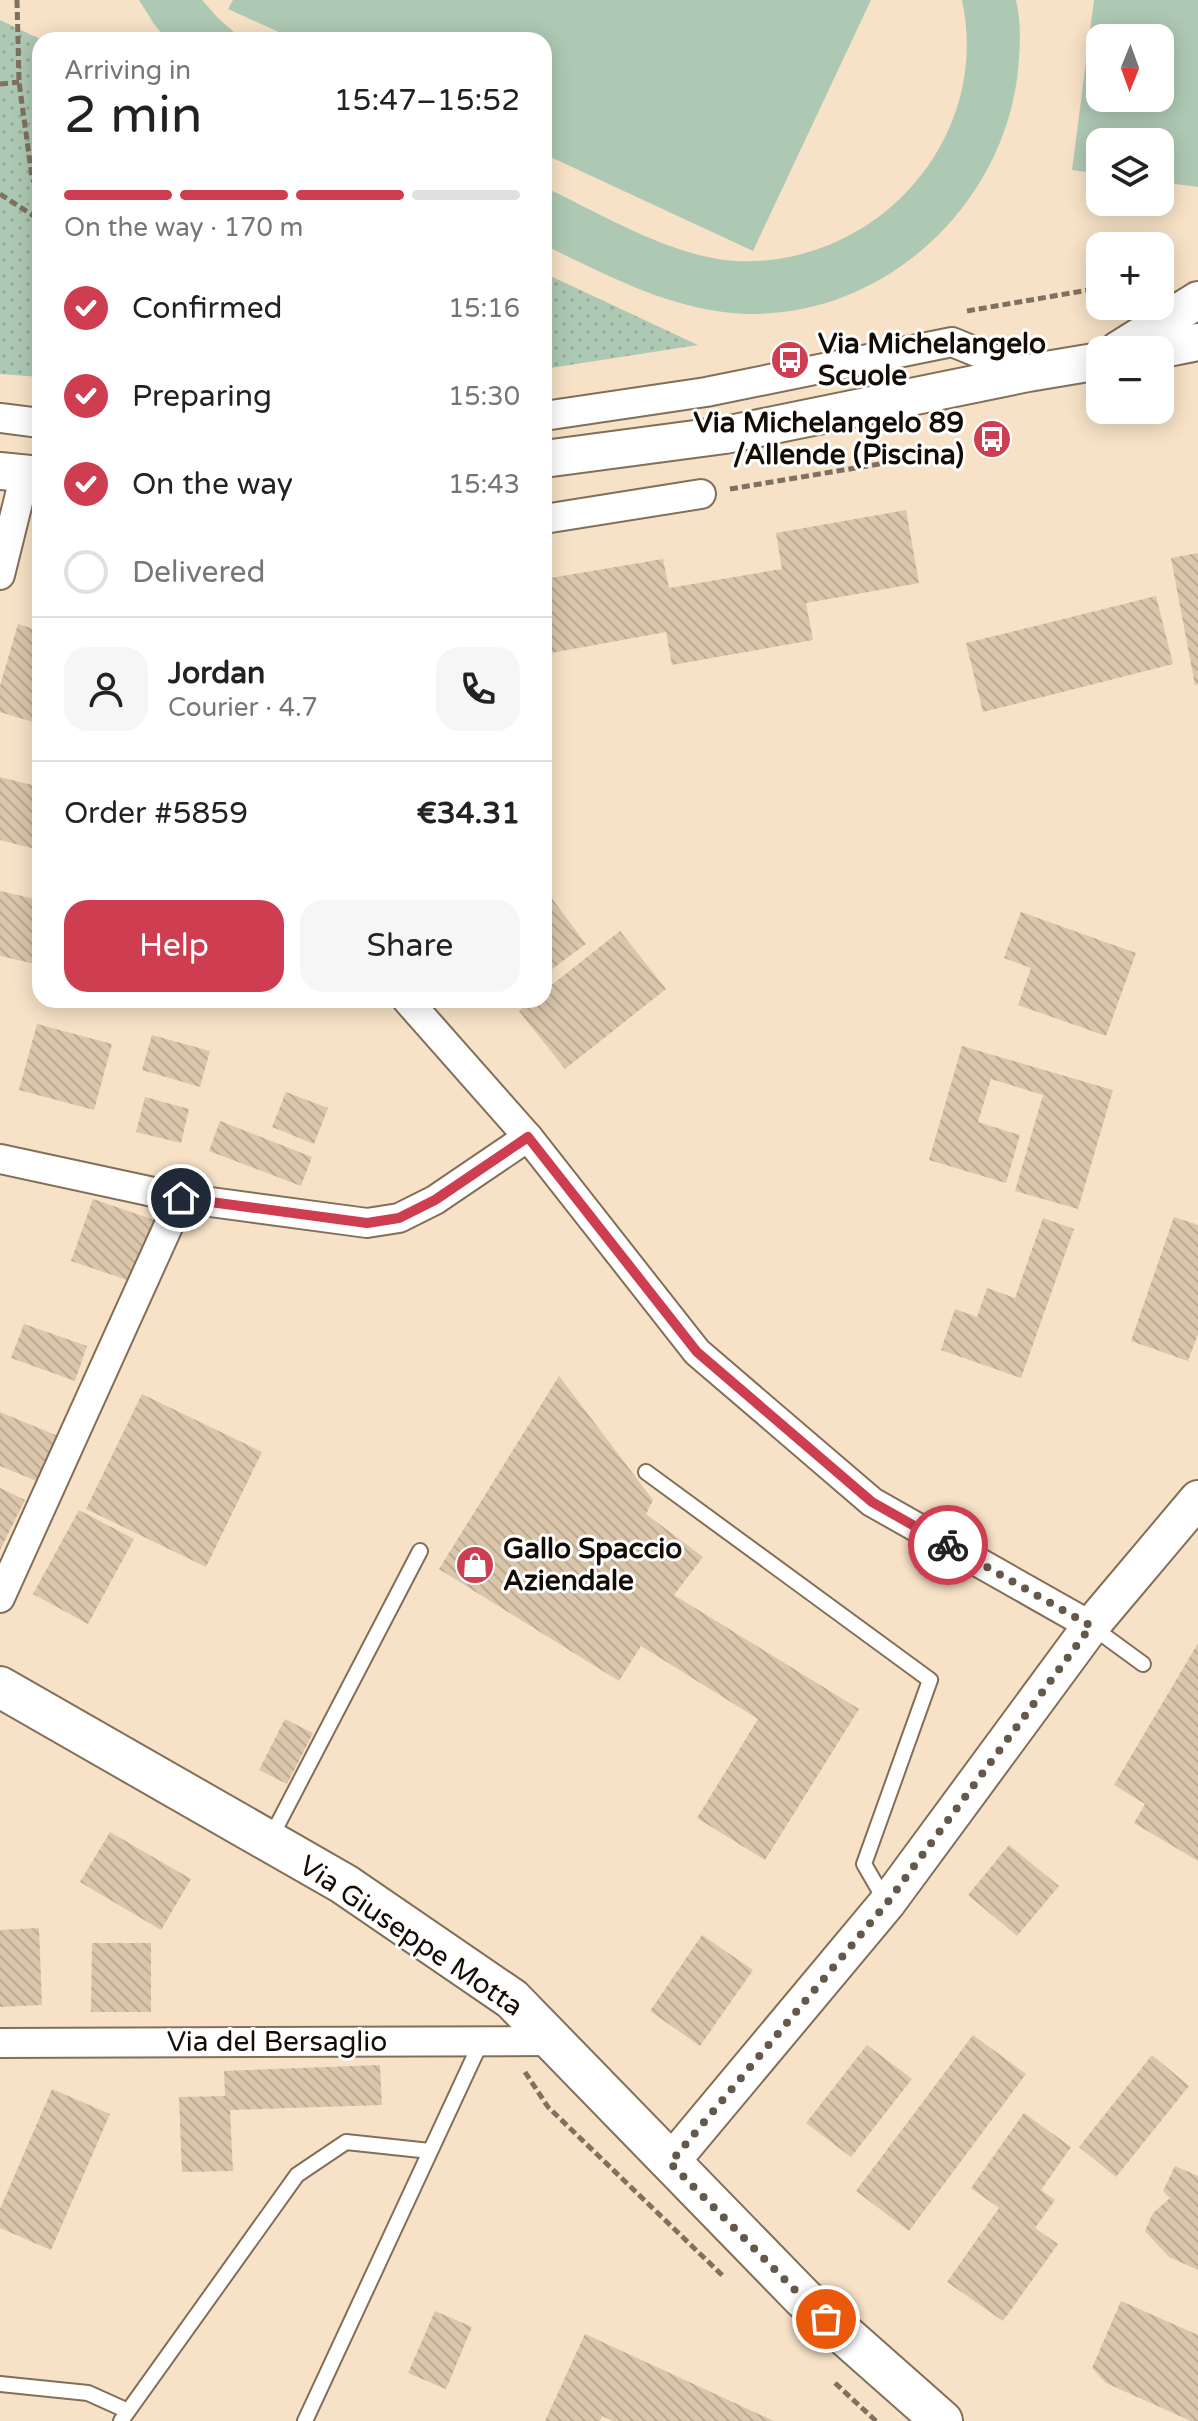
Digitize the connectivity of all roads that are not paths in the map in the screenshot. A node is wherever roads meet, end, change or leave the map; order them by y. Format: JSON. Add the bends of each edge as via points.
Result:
{"nodes":[{"id":1,"x":1198,"y":300,"type":"edge"},
{"id":2,"x":1140,"y":336,"type":"edge"},
{"id":3,"x":1086,"y":363,"type":"edge"},
{"id":4,"x":1028,"y":373,"type":"junction"},
{"id":5,"x":552,"y":415,"type":"edge"},
{"id":6,"x":0,"y":418,"type":"edge"},
{"id":7,"x":32,"y":422,"type":"edge"},
{"id":8,"x":552,"y":458,"type":"edge"},
{"id":9,"x":22,"y":473,"type":"edge"},
{"id":10,"x":701,"y":494,"type":"road end"},
{"id":11,"x":552,"y":518,"type":"edge"},
{"id":12,"x":0,"y":575,"type":"edge"},
{"id":13,"x":414,"y":1008,"type":"edge"},
{"id":14,"x":528,"y":1137,"type":"junction"},
{"id":15,"x":0,"y":1159,"type":"edge"},
{"id":16,"x":181,"y":1198,"type":"junction"},
{"id":17,"x":646,"y":1472,"type":"dead end"},
{"id":18,"x":1194,"y":1511,"type":"edge"},
{"id":19,"x":420,"y":1551,"type":"dead end"},
{"id":20,"x":0,"y":1598,"type":"edge"},
{"id":21,"x":1091,"y":1626,"type":"junction"},
{"id":22,"x":1143,"y":1664,"type":"dead end"},
{"id":23,"x":0,"y":1687,"type":"edge"},
{"id":24,"x":269,"y":1841,"type":"junction"},
{"id":25,"x":887,"y":1903,"type":"junction"},
{"id":26,"x":554,"y":2041,"type":"junction"},
{"id":27,"x":481,"y":2042,"type":"junction"},
{"id":28,"x":0,"y":2043,"type":"edge"},
{"id":29,"x":430,"y":2151,"type":"junction"},
{"id":30,"x":670,"y":2163,"type":"junction"},
{"id":31,"x":0,"y":2384,"type":"edge"},
{"id":32,"x":125,"y":2416,"type":"edge"},
{"id":33,"x":305,"y":2421,"type":"edge"},
{"id":34,"x":942,"y":2421,"type":"edge"}],
"edges":[{"from":1,"to":2,"type":"street"},
{"from":3,"to":4,"type":"street"},
{"from":4,"to":5,"type":"street","via":[[952,342],[706,392]]},
{"from":4,"to":8,"type":"street","via":[[725,435]]},
{"from":6,"to":7,"type":"street"},
{"from":9,"to":12,"type":"street"},
{"from":10,"to":11,"type":"street"},
{"from":13,"to":14,"type":"street"},
{"from":14,"to":16,"type":"street","via":[[399,1218],[367,1223]]},
{"from":14,"to":21,"type":"street","via":[[697,1352],[872,1502]]},
{"from":15,"to":16,"type":"street"},
{"from":16,"to":20,"type":"street"},
{"from":17,"to":25,"type":"lane","via":[[930,1680],[864,1864]]},
{"from":18,"to":21,"type":"street"},
{"from":19,"to":24,"type":"lane"},
{"from":21,"to":22,"type":"lane"},
{"from":21,"to":25,"type":"street"},
{"from":23,"to":24,"type":"main road","name":"Via Giuseppe Motta"},
{"from":24,"to":26,"type":"main road","name":"Via Giuseppe Motta","via":[[344,1884],[512,1999]]},
{"from":25,"to":30,"type":"street"},
{"from":26,"to":27,"type":"street","name":"Via del Bersaglio"},
{"from":26,"to":30,"type":"main road","name":"Via Giuseppe Motta"},
{"from":27,"to":28,"type":"street","name":"Via del Bersaglio"},
{"from":27,"to":29,"type":"lane"},
{"from":29,"to":32,"type":"lane","via":[[346,2142],[297,2175]]},
{"from":29,"to":33,"type":"lane"},
{"from":30,"to":34,"type":"main road","name":"Via Giuseppe Motta","via":[[803,2298]]},
{"from":31,"to":32,"type":"lane","via":[[88,2393]]}]}
